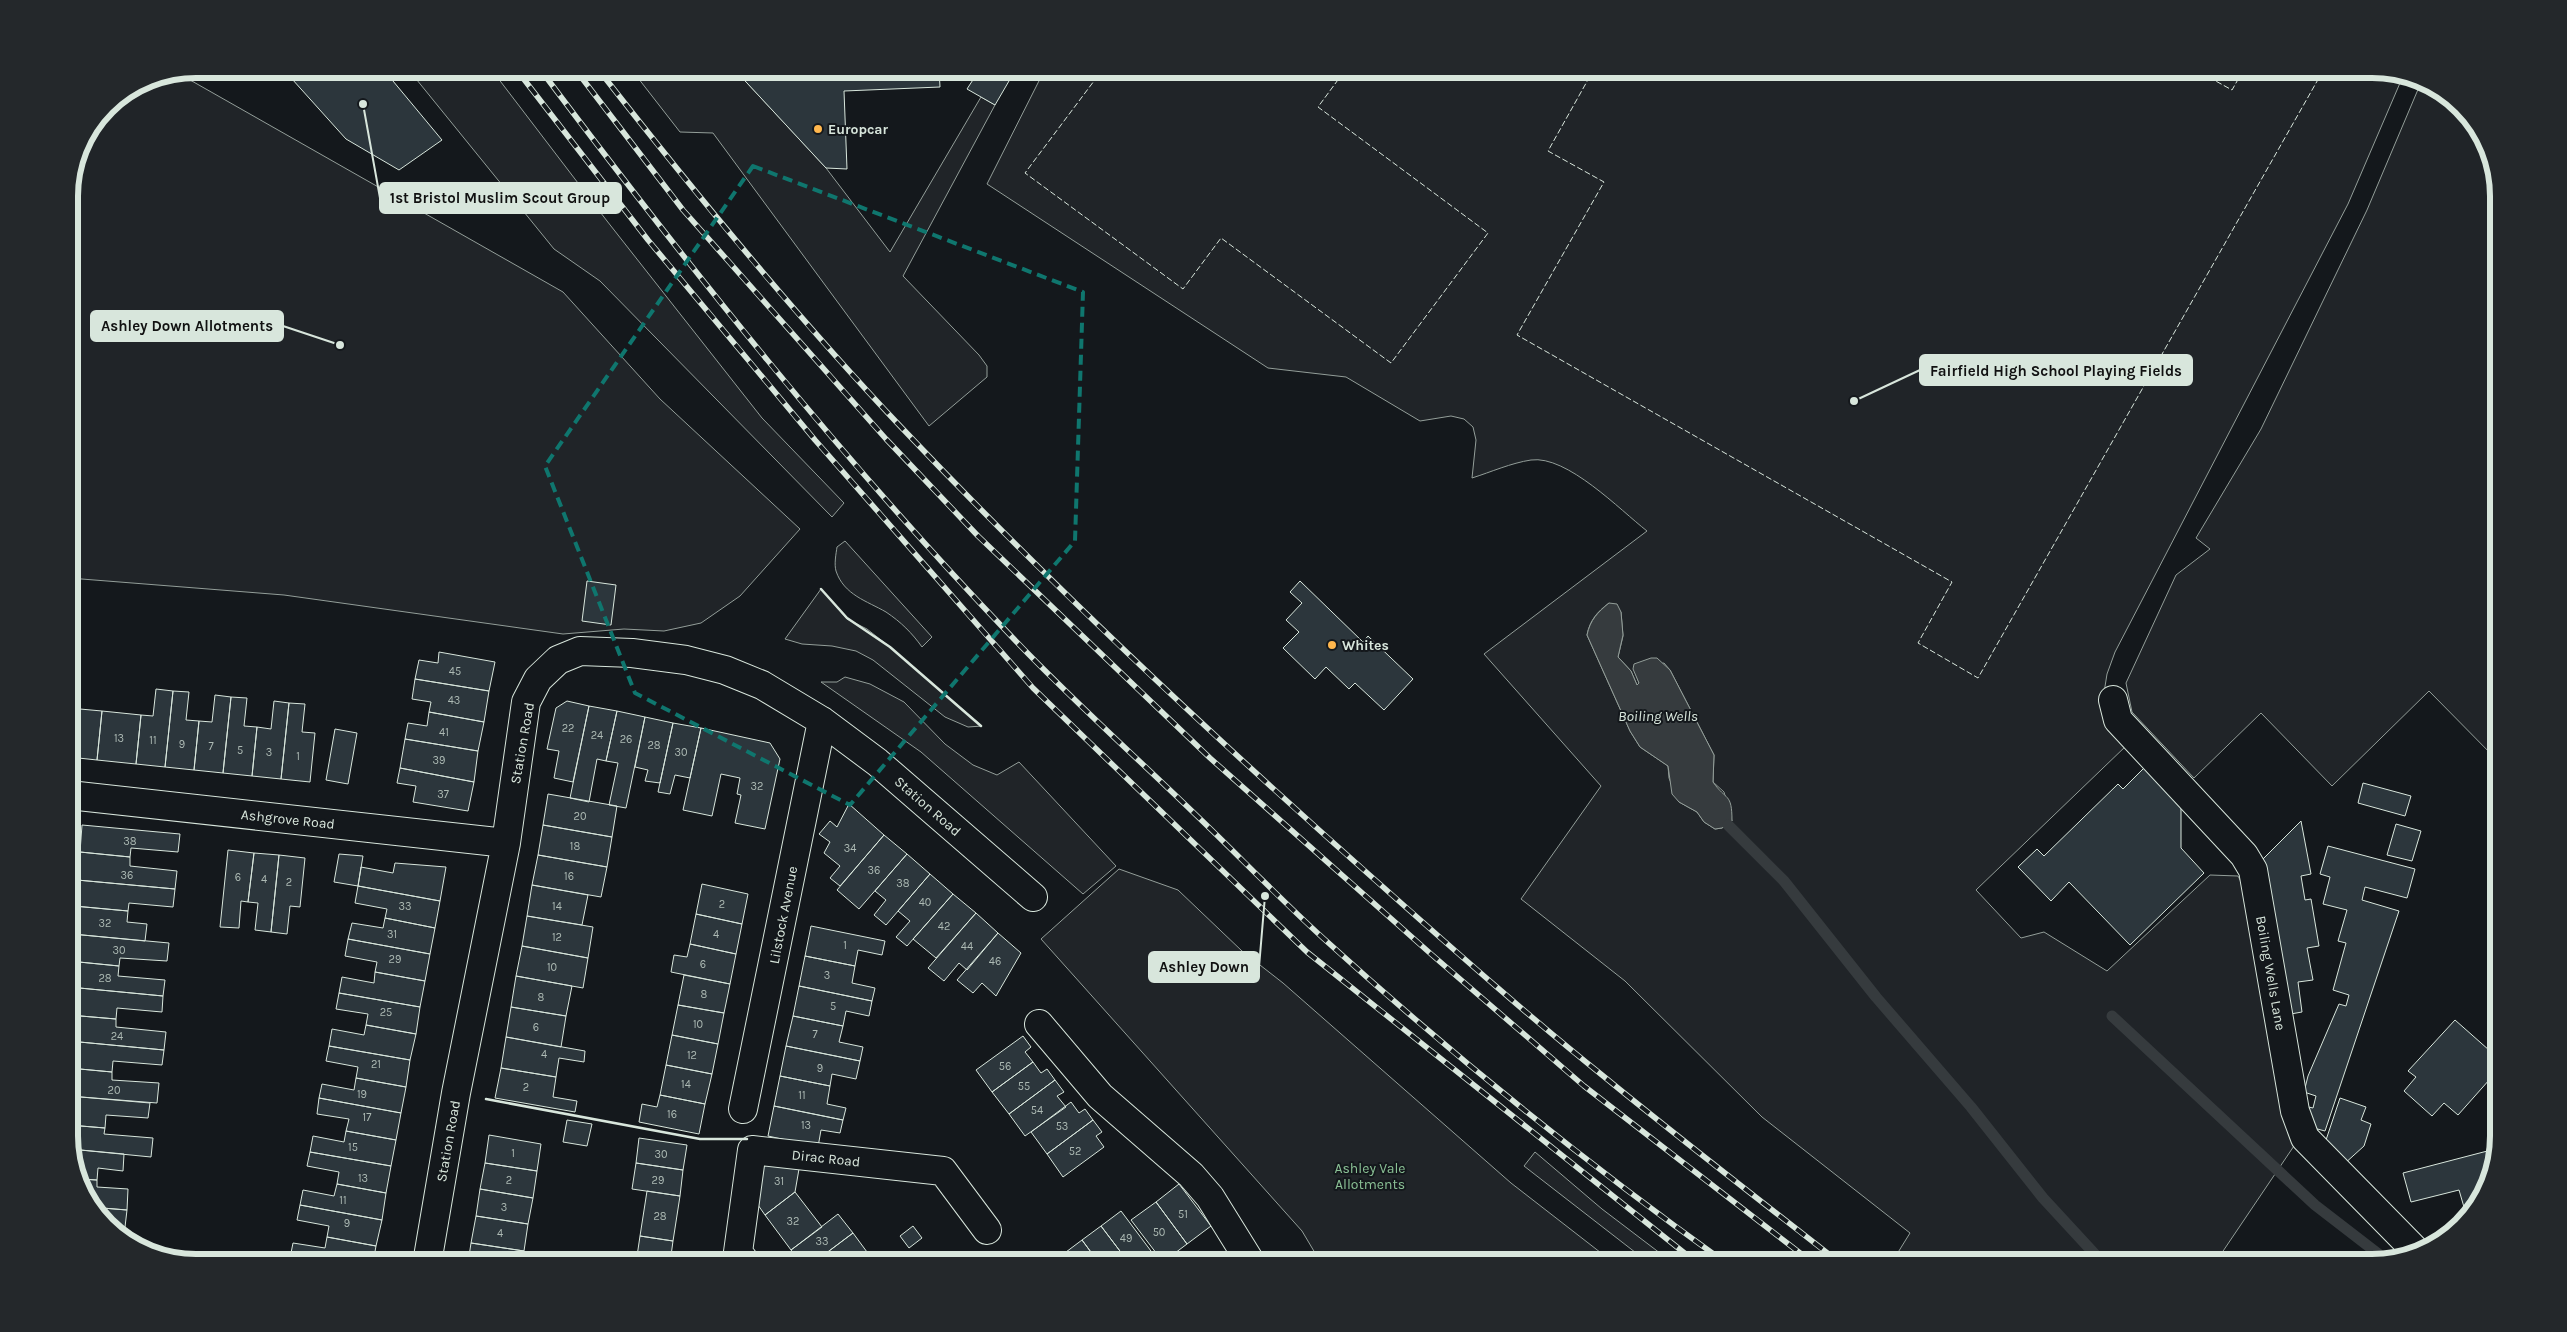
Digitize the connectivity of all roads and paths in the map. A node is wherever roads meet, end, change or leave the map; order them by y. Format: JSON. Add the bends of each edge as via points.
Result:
{"nodes":[{"id":1,"x":2113,"y":700,"type":"dead end"},
{"id":2,"x":822,"y":721,"type":"junction"},
{"id":3,"x":78,"y":796,"type":"edge"},
{"id":4,"x":506,"y":842,"type":"junction"},
{"id":5,"x":1033,"y":897,"type":"dead end"},
{"id":6,"x":1039,"y":1024,"type":"dead end"},
{"id":7,"x":743,"y":1110,"type":"dead end"},
{"id":8,"x":987,"y":1230,"type":"dead end"},
{"id":9,"x":2412,"y":1247,"type":"edge"},
{"id":10,"x":429,"y":1254,"type":"edge"},
{"id":11,"x":739,"y":1254,"type":"edge"},
{"id":12,"x":1241,"y":1254,"type":"edge"}],
"edges":[{"from":1,"to":9,"type":"street","name":"Boiling Wells Lane","via":[[2118,720],[2244,855],[2253,870],[2295,1111],[2305,1138]]},
{"from":2,"to":4,"type":"street","name":"Station Road","via":[[762,684],[725,670],[686,660],[580,651],[558,660],[538,679],[526,702]]},
{"from":2,"to":5,"type":"street","name":"Station Road","via":[[877,762]]},
{"from":2,"to":7,"type":"street","name":"Lilstock Avenue"},
{"from":3,"to":4,"type":"street","name":"Ashgrove Road"},
{"from":4,"to":10,"type":"street","name":"Station Road","via":[[456,1093]]},
{"from":6,"to":12,"type":"street","via":[[1100,1096],[1192,1174],[1210,1197]]},
{"from":8,"to":11,"type":"street","name":"Dirac Road","via":[[943,1171],[752,1150]]}]}
